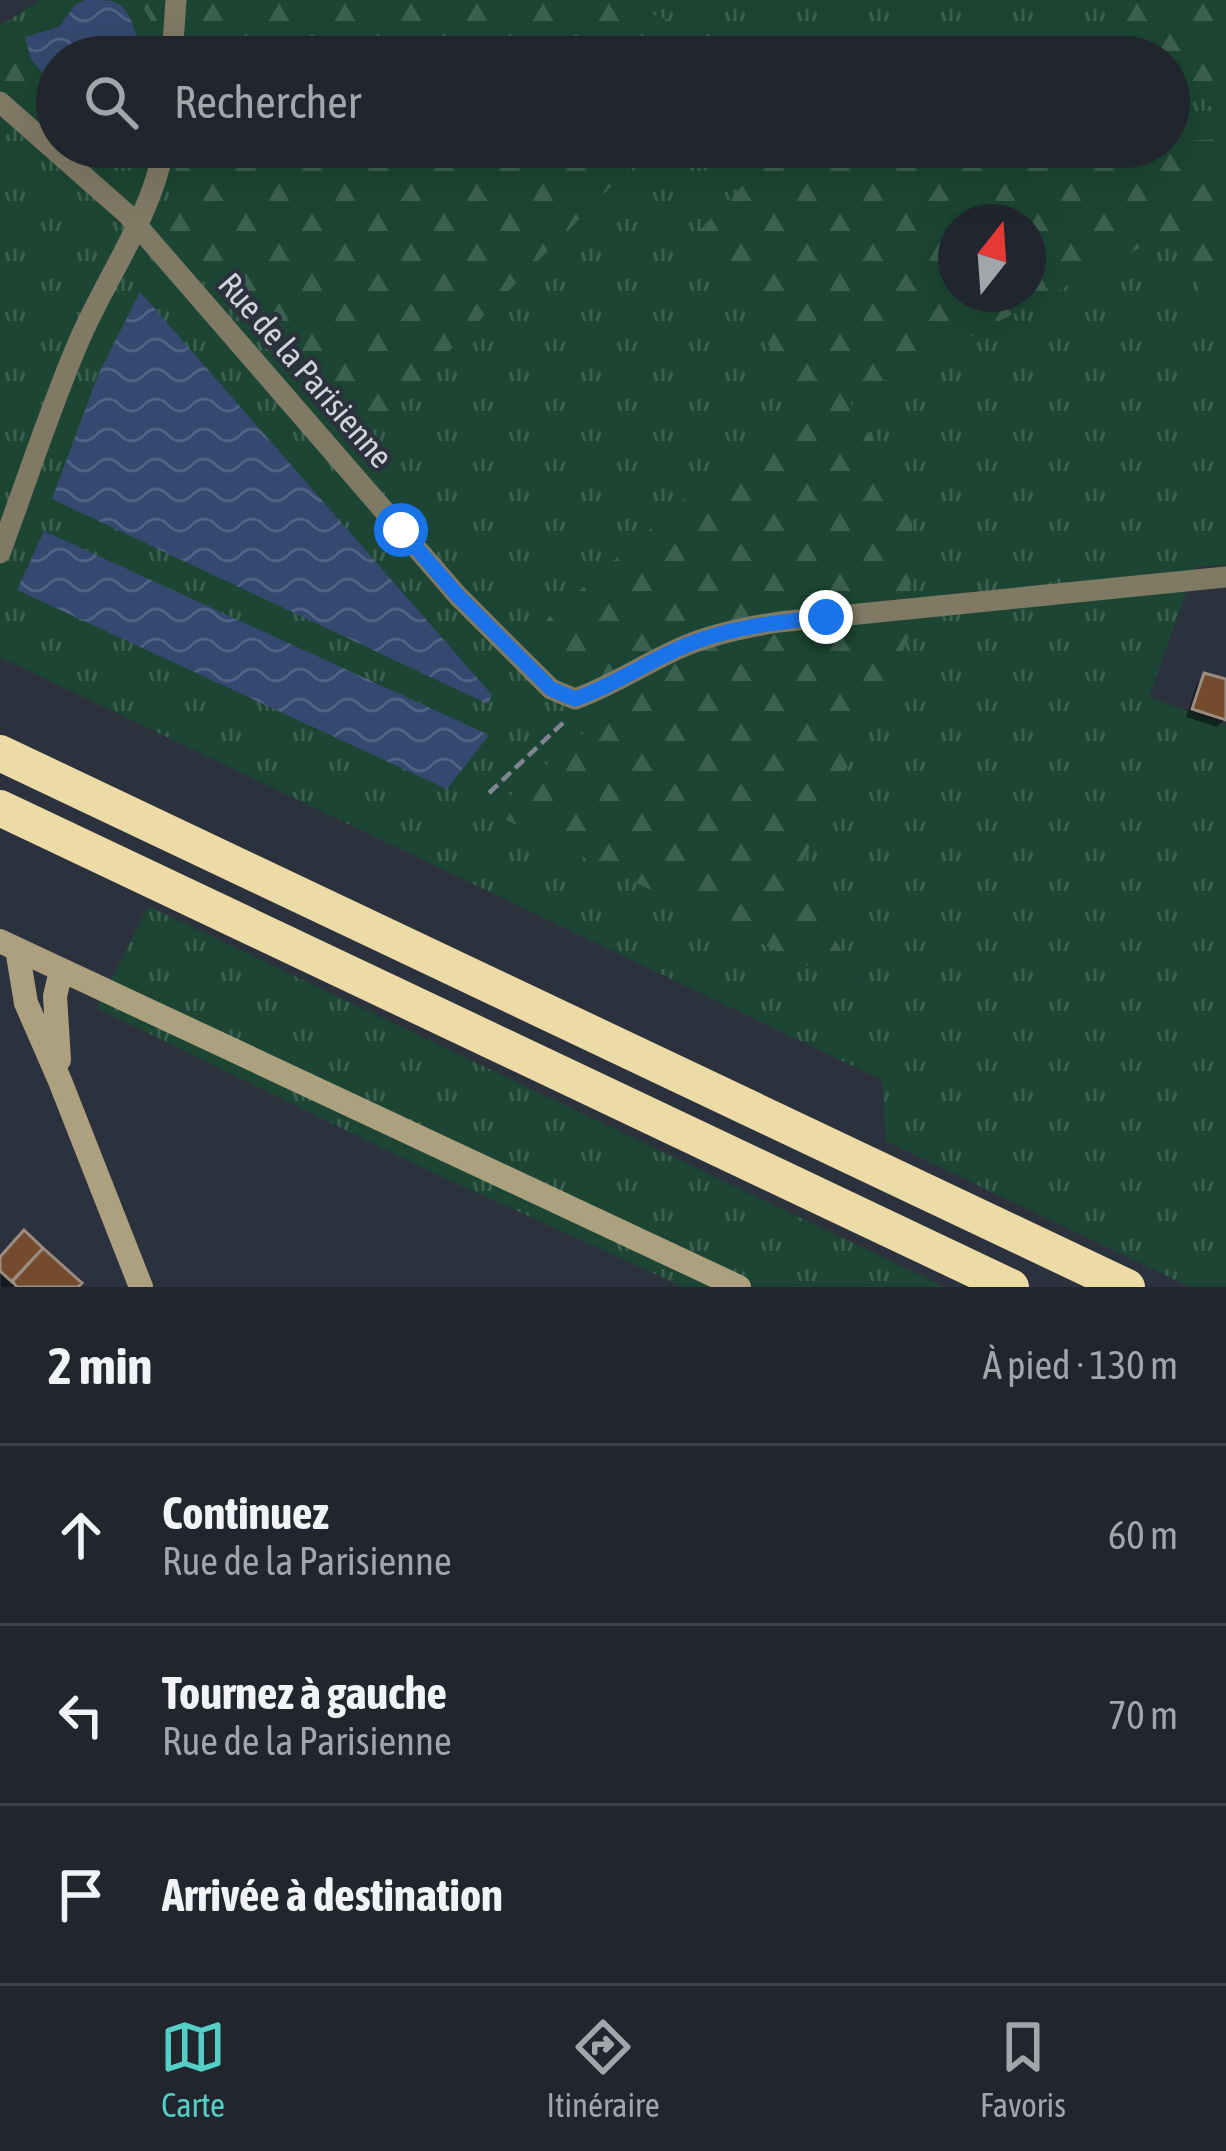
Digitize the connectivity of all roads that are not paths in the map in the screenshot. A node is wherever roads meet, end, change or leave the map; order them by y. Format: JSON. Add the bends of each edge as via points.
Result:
{"nodes":[{"id":1,"x":176,"y":0,"type":"edge"},
{"id":2,"x":173,"y":36,"type":"edge"},
{"id":3,"x":0,"y":102,"type":"edge"},
{"id":4,"x":36,"y":134,"type":"edge"},
{"id":5,"x":75,"y":168,"type":"edge"},
{"id":6,"x":160,"y":168,"type":"edge"},
{"id":7,"x":137,"y":226,"type":"junction"},
{"id":8,"x":0,"y":553,"type":"edge"},
{"id":9,"x":1226,"y":578,"type":"edge"},
{"id":10,"x":0,"y":753,"type":"edge"},
{"id":11,"x":0,"y":808,"type":"edge"},
{"id":12,"x":9,"y":945,"type":"edge"},
{"id":13,"x":61,"y":970,"type":"junction"},
{"id":14,"x":61,"y":1081,"type":"junction"},
{"id":15,"x":140,"y":1287,"type":"edge"},
{"id":16,"x":739,"y":1287,"type":"edge"},
{"id":17,"x":1011,"y":1287,"type":"edge"},
{"id":18,"x":1127,"y":1287,"type":"edge"}],
"edges":[{"from":1,"to":2,"type":"street"},
{"from":3,"to":4,"type":"street","name":"Rue de la Parisienne"},
{"from":5,"to":7,"type":"street","name":"Rue de la Parisienne"},
{"from":6,"to":7,"type":"street"},
{"from":7,"to":8,"type":"street","via":[[79,340]]},
{"from":7,"to":9,"type":"street","name":"Rue de la Parisienne","via":[[458,596],[551,689],[575,699],[730,631]]},
{"from":10,"to":18,"type":"highway"},
{"from":11,"to":17,"type":"highway"},
{"from":12,"to":13,"type":"street"},
{"from":12,"to":14,"type":"street"},
{"from":13,"to":14,"type":"street"},
{"from":13,"to":16,"type":"street"},
{"from":14,"to":15,"type":"street"}]}
